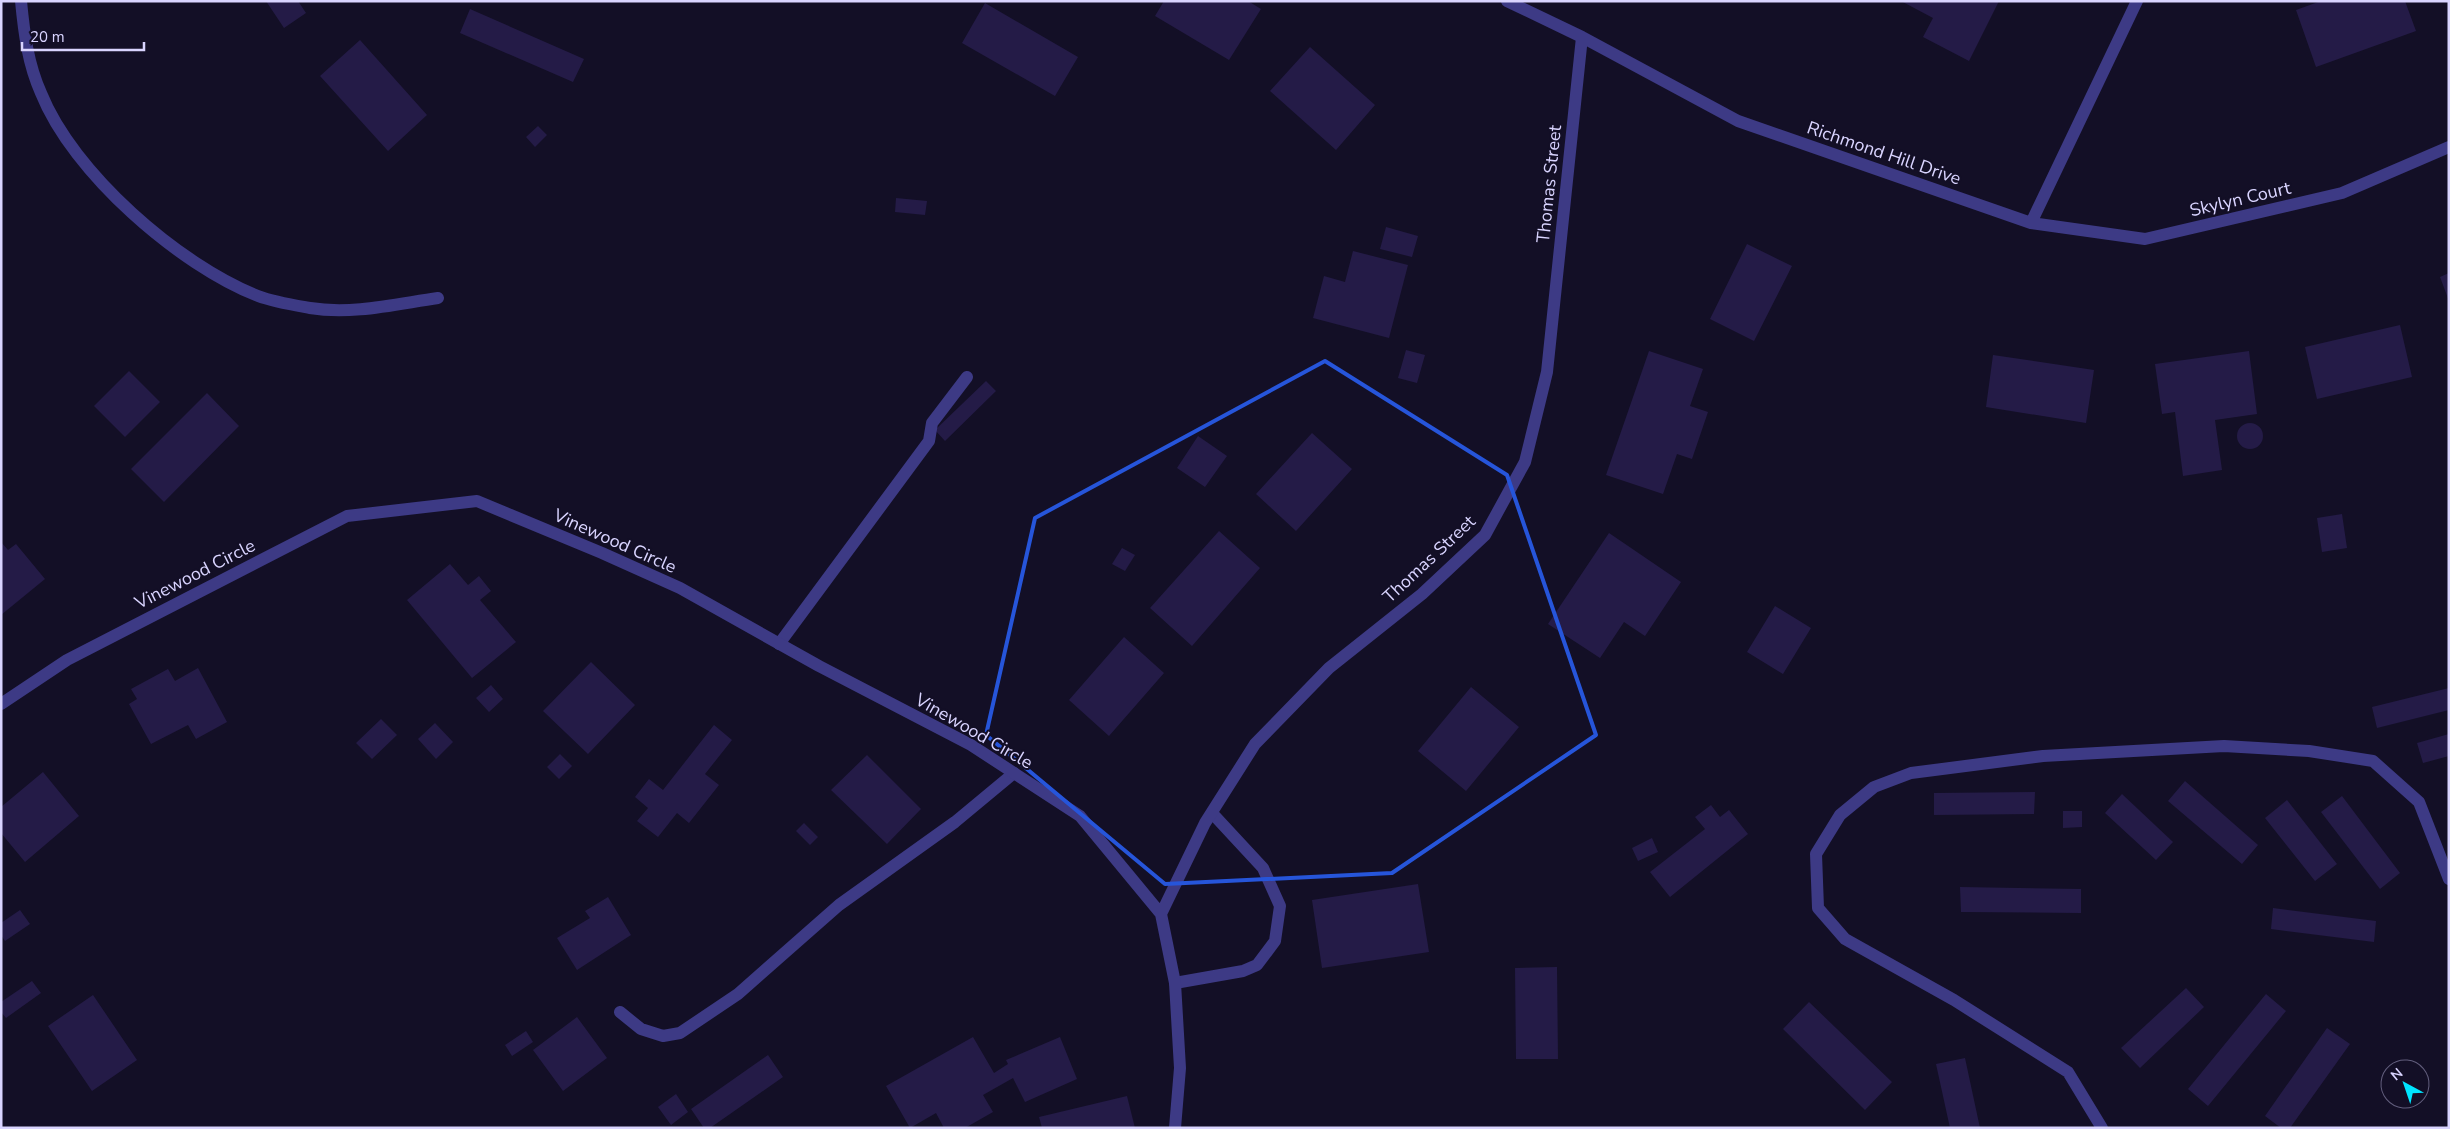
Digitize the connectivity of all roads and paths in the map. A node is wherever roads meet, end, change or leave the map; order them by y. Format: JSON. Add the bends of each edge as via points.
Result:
{"nodes":[{"id":1,"x":21,"y":1,"type":"edge"},
{"id":2,"x":2137,"y":1,"type":"edge"},
{"id":3,"x":1511,"y":2,"type":"edge"},
{"id":4,"x":1582,"y":38,"type":"junction"},
{"id":5,"x":2449,"y":147,"type":"edge"},
{"id":6,"x":2031,"y":223,"type":"junction"},
{"id":7,"x":438,"y":298,"type":"dead end"},
{"id":8,"x":967,"y":377,"type":"dead end"},
{"id":9,"x":779,"y":644,"type":"junction"},
{"id":10,"x":1,"y":704,"type":"edge"},
{"id":11,"x":1014,"y":773,"type":"junction"},
{"id":12,"x":1212,"y":812,"type":"junction"},
{"id":13,"x":2449,"y":880,"type":"edge"},
{"id":14,"x":1161,"y":914,"type":"junction"},
{"id":15,"x":1175,"y":983,"type":"junction"},
{"id":16,"x":620,"y":1012,"type":"dead end"},
{"id":17,"x":1175,"y":1128,"type":"edge"},
{"id":18,"x":2102,"y":1128,"type":"edge"}],
"edges":[{"from":1,"to":7,"type":"street","via":[[31,66],[41,95],[57,124],[108,189],[179,253],[216,276],[259,296],[311,308],[345,311]]},
{"from":2,"to":6,"type":"street"},
{"from":3,"to":4,"type":"street","name":"Richmond Hill Drive"},
{"from":4,"to":6,"type":"street","name":"Richmond Hill Drive","via":[[1738,121]]},
{"from":4,"to":12,"type":"street","name":"Thomas Street","via":[[1547,372],[1525,462],[1485,534],[1422,594],[1329,668],[1255,744]]},
{"from":5,"to":6,"type":"street","name":"Skylyn Court","via":[[2342,193],[2144,239]]},
{"from":8,"to":9,"type":"street","via":[[932,423],[929,441]]},
{"from":9,"to":10,"type":"street","name":"Vinewood Circle","via":[[680,588],[477,501],[347,516],[67,660]]},
{"from":9,"to":11,"type":"street","name":"Vinewood Circle","via":[[971,745]]},
{"from":11,"to":14,"type":"street","name":"Vinewood Circle","via":[[1080,816]]},
{"from":11,"to":16,"type":"street","via":[[955,822],[839,905],[738,994],[680,1034],[663,1036],[641,1029]]},
{"from":12,"to":14,"type":"street","name":"Thomas Street"},
{"from":12,"to":15,"type":"street","via":[[1263,868],[1280,906],[1275,941],[1257,965],[1243,971]]},
{"from":13,"to":18,"type":"street","via":[[2419,802],[2373,761],[2224,746],[2043,756],[1911,773],[1874,788],[1840,815],[1816,854],[1818,908],[1845,939],[1954,1000],[2068,1072]]},
{"from":14,"to":15,"type":"street"},
{"from":15,"to":17,"type":"street","via":[[1180,1068]]}]}
